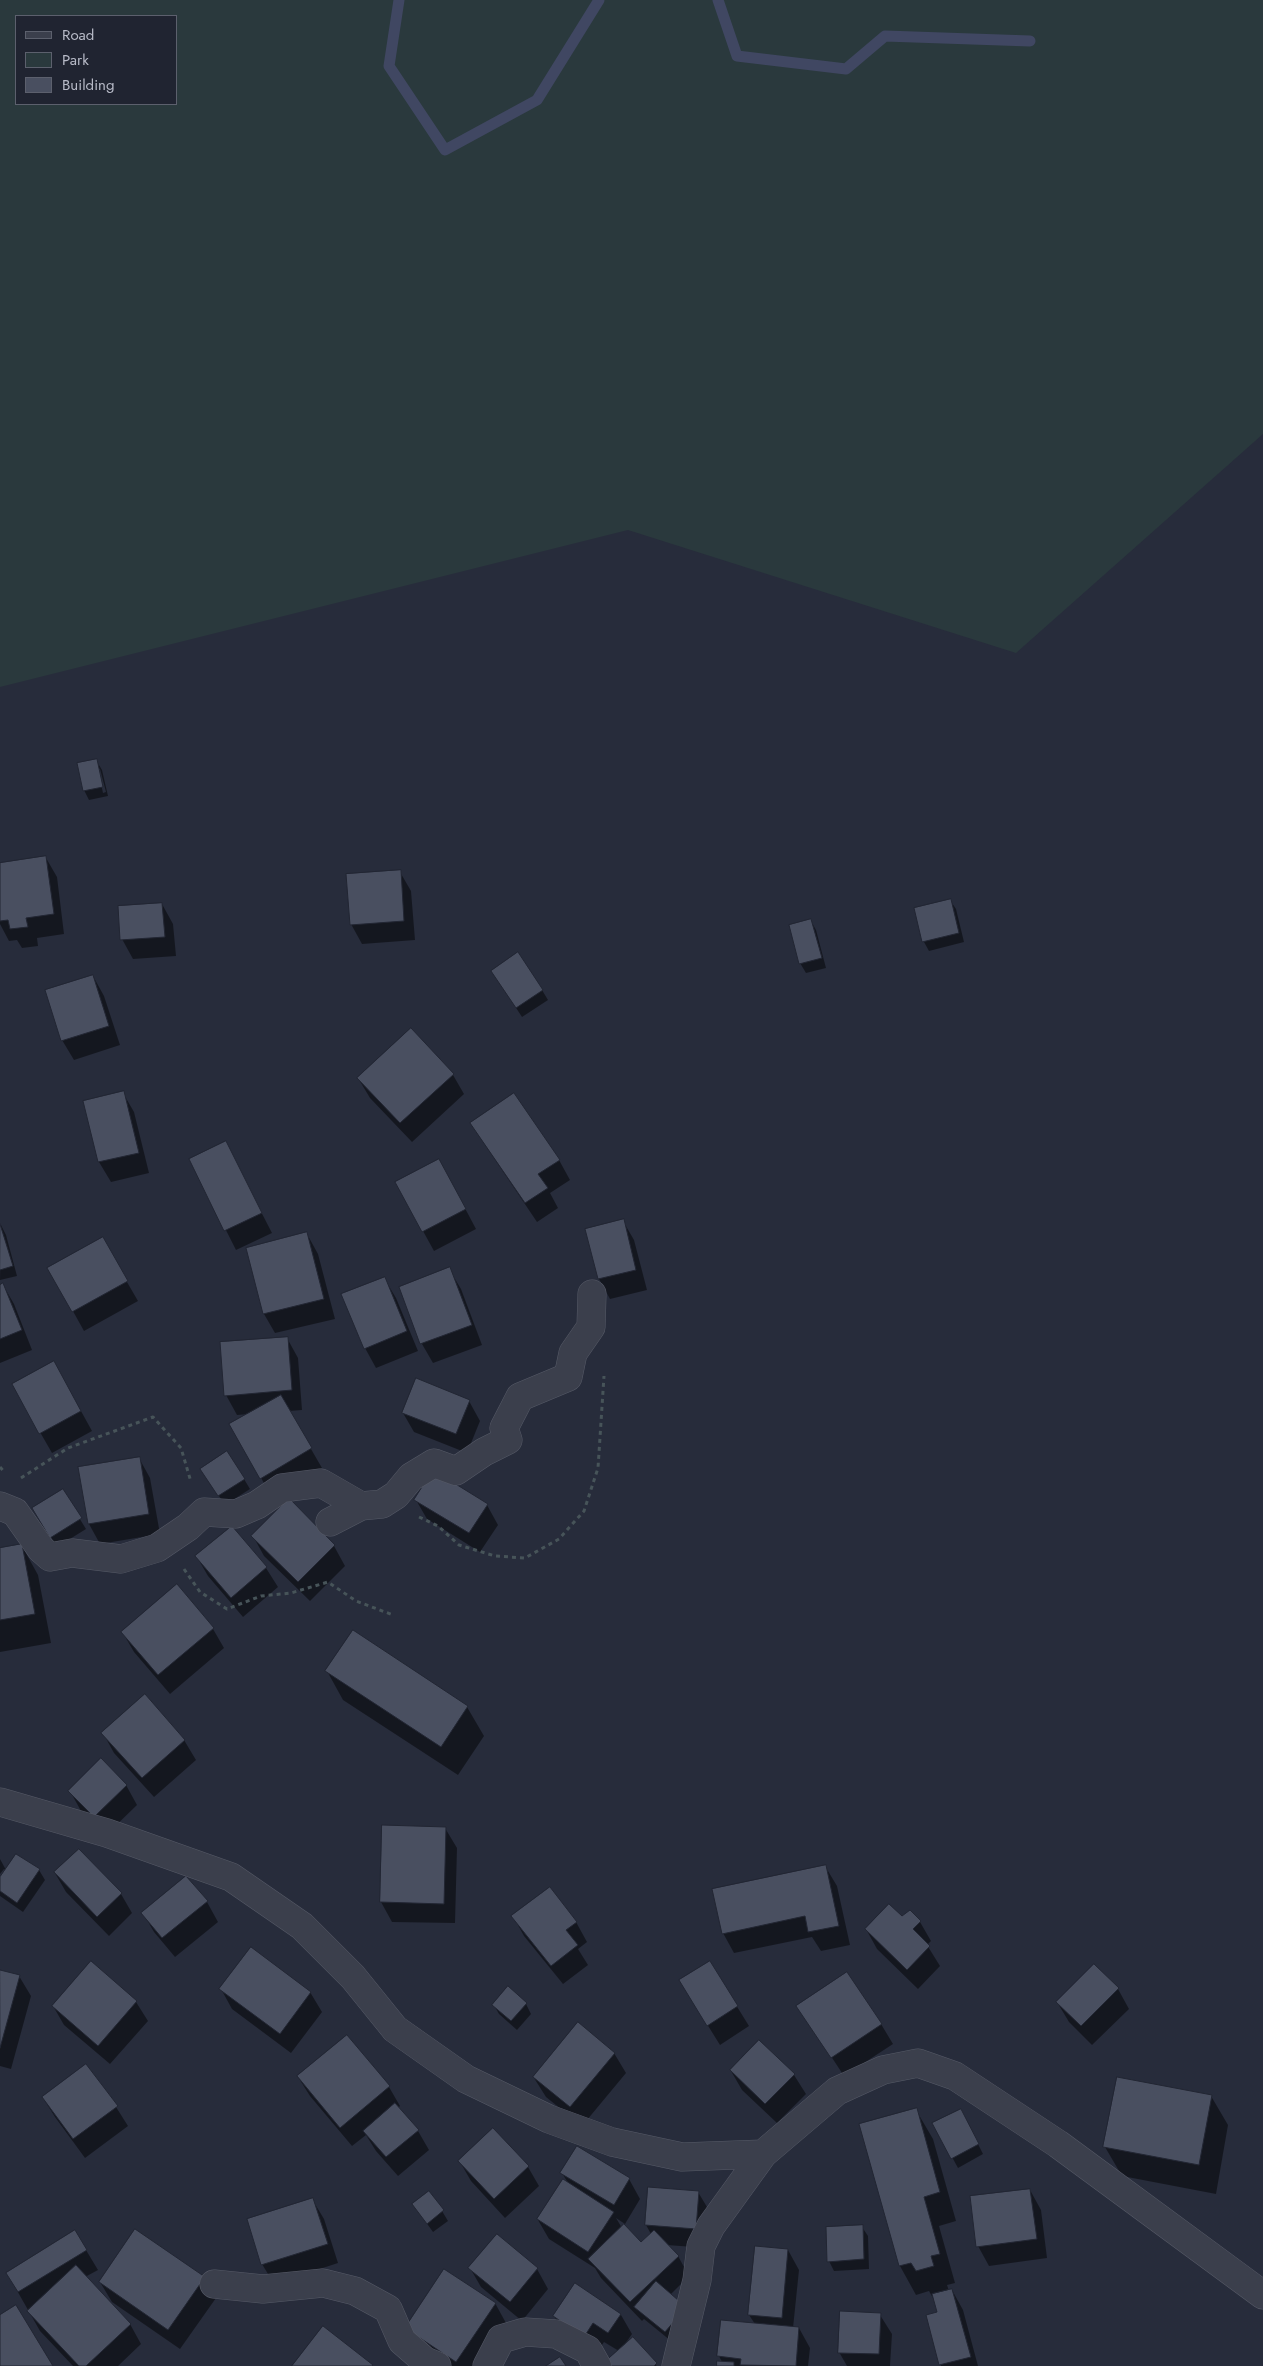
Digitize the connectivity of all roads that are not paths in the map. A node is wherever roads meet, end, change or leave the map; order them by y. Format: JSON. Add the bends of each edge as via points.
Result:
{"nodes":[{"id":1,"x":592,"y":1294,"type":"dead end"},
{"id":2,"x":371,"y":1505,"type":"junction"},
{"id":3,"x":0,"y":1506,"type":"edge"},
{"id":4,"x":330,"y":1522,"type":"dead end"},
{"id":5,"x":0,"y":1802,"type":"edge"},
{"id":6,"x":764,"y":2154,"type":"junction"},
{"id":7,"x":214,"y":2284,"type":"dead end"},
{"id":8,"x":1263,"y":2295,"type":"edge"},
{"id":9,"x":437,"y":2366,"type":"edge"},
{"id":10,"x":487,"y":2366,"type":"edge"},
{"id":11,"x":596,"y":2366,"type":"edge"},
{"id":12,"x":676,"y":2366,"type":"edge"}],
"edges":[{"from":1,"to":2,"type":"street","via":[[591,1327],[573,1353],[568,1377],[520,1397],[504,1428],[508,1440],[456,1471],[434,1463],[410,1477],[396,1495]]},
{"from":2,"to":3,"type":"street","via":[[321,1483],[282,1488],[236,1514],[204,1512],[157,1548],[121,1558],[72,1552],[50,1557],[15,1512]]},
{"from":2,"to":4,"type":"street"},
{"from":5,"to":6,"type":"street","via":[[107,1833],[231,1877],[302,1926],[353,1977],[395,2029],[466,2079],[549,2119],[612,2142],[682,2157]]},
{"from":6,"to":8,"type":"street","via":[[837,2091],[883,2070],[918,2063],[955,2076],[1050,2139]]},
{"from":6,"to":12,"type":"street","via":[[711,2226],[701,2246],[697,2280]]},
{"from":7,"to":9,"type":"street","via":[[263,2289],[323,2282],[355,2291],[388,2309],[402,2341],[425,2361]]},
{"from":10,"to":11,"type":"street","via":[[501,2339],[525,2332],[556,2334],[588,2350]]}]}
